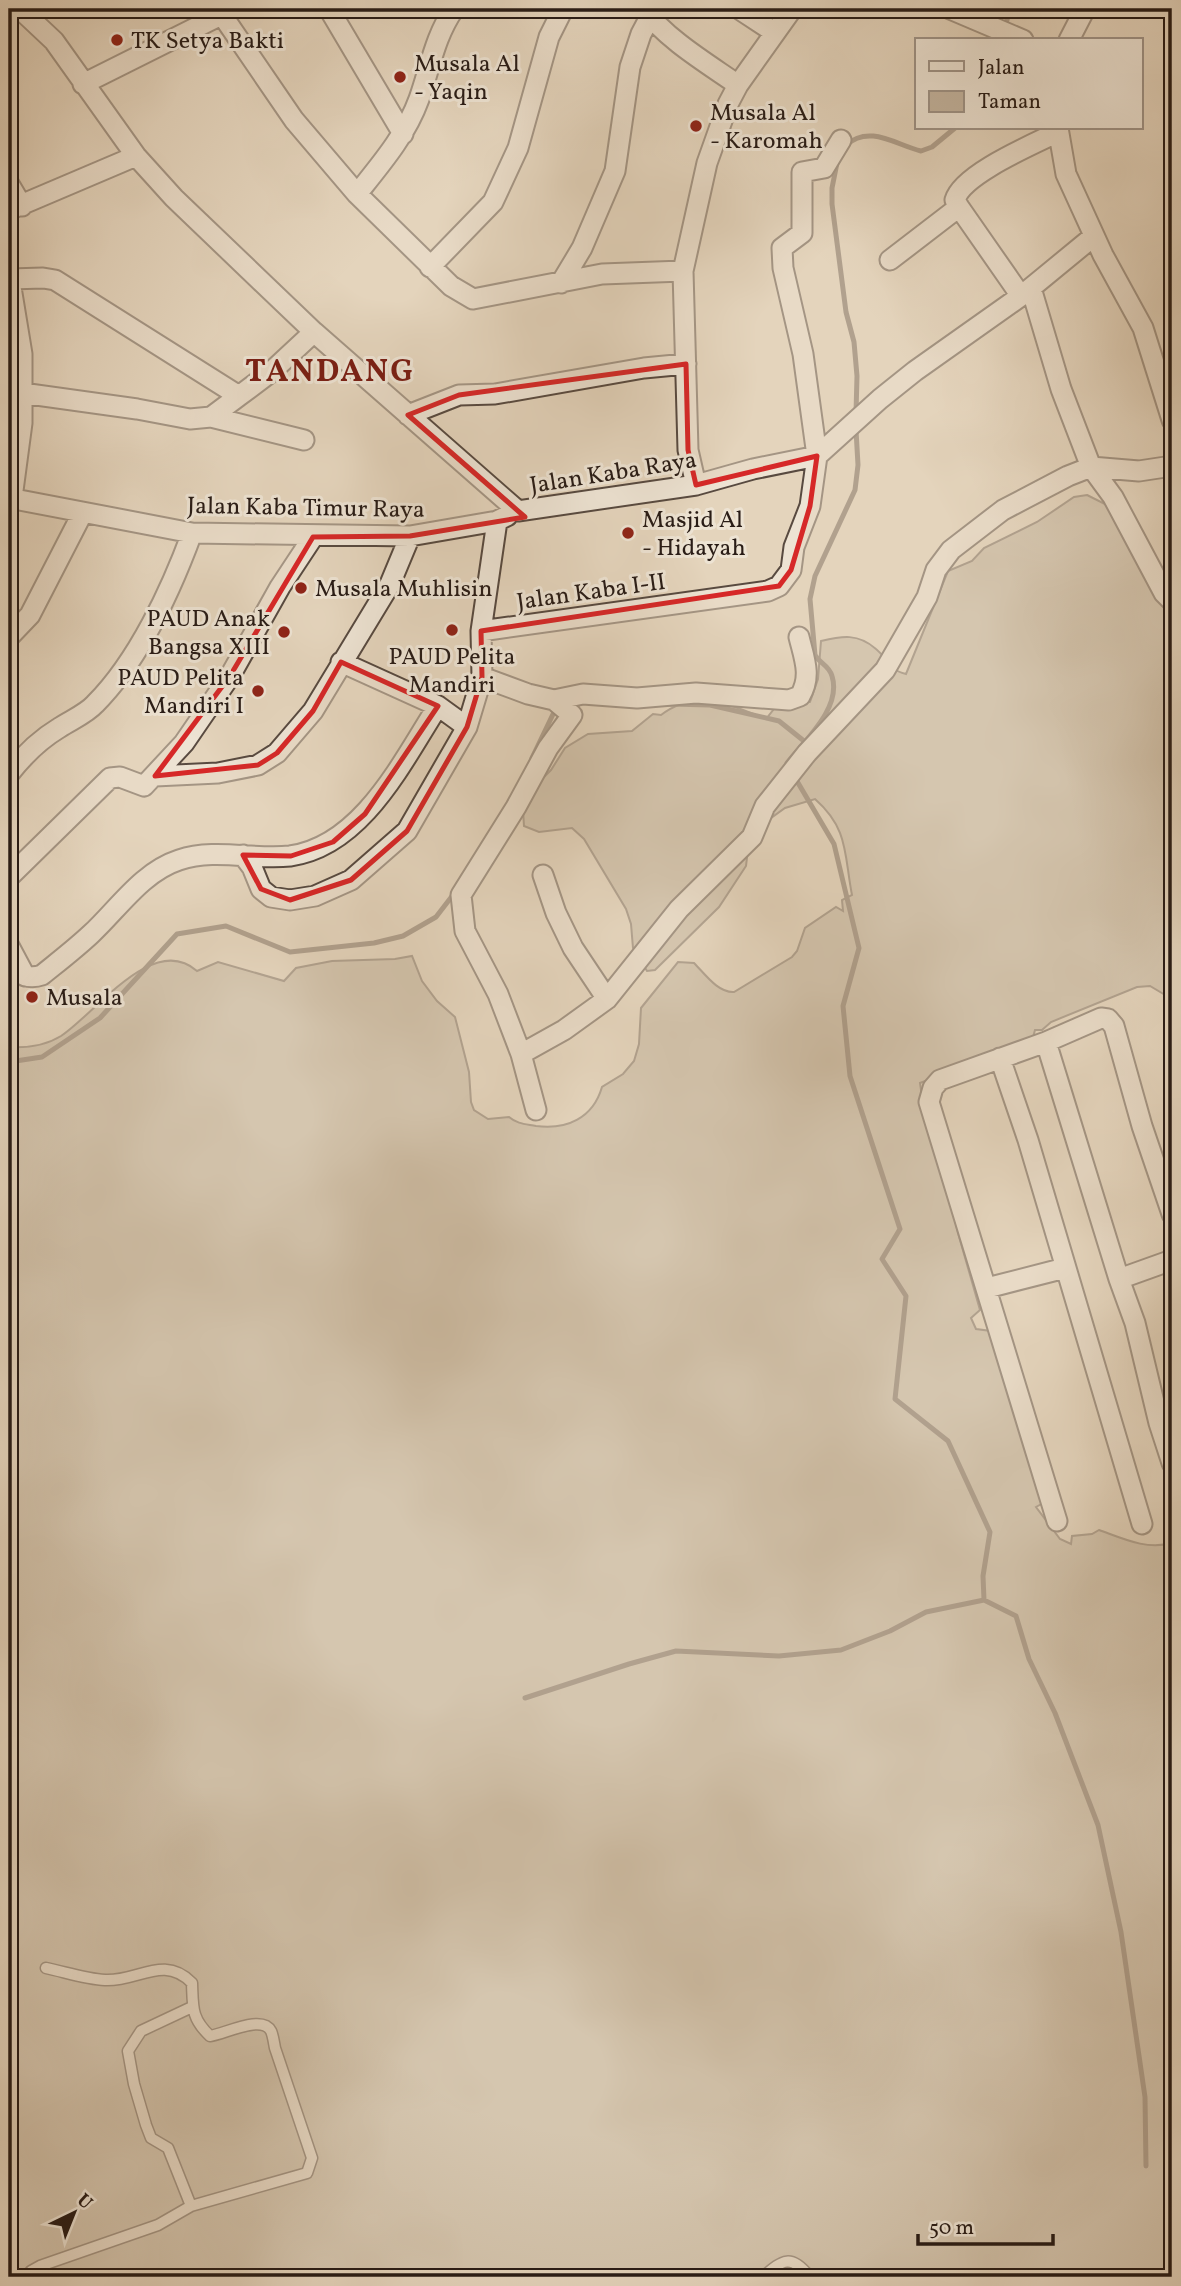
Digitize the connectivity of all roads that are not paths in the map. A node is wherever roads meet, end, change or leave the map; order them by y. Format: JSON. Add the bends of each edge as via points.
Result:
{"nodes":[{"id":1,"x":20,"y":9,"type":"edge"},
{"id":2,"x":330,"y":9,"type":"edge"},
{"id":3,"x":454,"y":9,"type":"edge"},
{"id":4,"x":563,"y":9,"type":"edge"},
{"id":5,"x":739,"y":9,"type":"edge"},
{"id":6,"x":792,"y":9,"type":"edge"},
{"id":7,"x":950,"y":9,"type":"edge"},
{"id":8,"x":1085,"y":9,"type":"edge"},
{"id":9,"x":220,"y":12,"type":"edge"},
{"id":10,"x":647,"y":13,"type":"edge"},
{"id":11,"x":438,"y":17,"type":"edge"},
{"id":12,"x":774,"y":32,"type":"junction"},
{"id":13,"x":1019,"y":38,"type":"edge"},
{"id":14,"x":1070,"y":38,"type":"edge"},
{"id":15,"x":83,"y":84,"type":"junction"},
{"id":16,"x":738,"y":85,"type":"junction"},
{"id":17,"x":1058,"y":130,"type":"edge"},
{"id":18,"x":404,"y":134,"type":"junction"},
{"id":19,"x":841,"y":140,"type":"dead end"},
{"id":20,"x":136,"y":156,"type":"junction"},
{"id":21,"x":9,"y":184,"type":"edge"},
{"id":22,"x":358,"y":194,"type":"junction"},
{"id":23,"x":959,"y":207,"type":"junction"},
{"id":24,"x":16,"y":208,"type":"edge"},
{"id":25,"x":1094,"y":236,"type":"junction"},
{"id":26,"x":890,"y":260,"type":"dead end"},
{"id":27,"x":430,"y":267,"type":"junction"},
{"id":28,"x":683,"y":271,"type":"junction"},
{"id":29,"x":9,"y":277,"type":"edge"},
{"id":30,"x":561,"y":283,"type":"junction"},
{"id":31,"x":1026,"y":292,"type":"junction"},
{"id":32,"x":314,"y":332,"type":"junction"},
{"id":33,"x":686,"y":364,"type":"junction"},
{"id":34,"x":22,"y":393,"type":"junction"},
{"id":35,"x":239,"y":396,"type":"junction"},
{"id":36,"x":408,"y":415,"type":"junction"},
{"id":37,"x":211,"y":417,"type":"junction"},
{"id":38,"x":1172,"y":420,"type":"edge"},
{"id":39,"x":304,"y":440,"type":"dead end"},
{"id":40,"x":817,"y":456,"type":"junction"},
{"id":41,"x":1172,"y":466,"type":"edge"},
{"id":42,"x":1091,"y":467,"type":"junction"},
{"id":43,"x":696,"y":485,"type":"junction"},
{"id":44,"x":10,"y":498,"type":"edge"},
{"id":45,"x":518,"y":511,"type":"junction"},
{"id":46,"x":82,"y":514,"type":"junction"},
{"id":47,"x":497,"y":521,"type":"junction"},
{"id":48,"x":192,"y":533,"type":"junction"},
{"id":49,"x":410,"y":536,"type":"junction"},
{"id":50,"x":313,"y":537,"type":"junction"},
{"id":51,"x":1172,"y":601,"type":"edge"},
{"id":52,"x":481,"y":631,"type":"junction"},
{"id":53,"x":9,"y":637,"type":"edge"},
{"id":54,"x":799,"y":637,"type":"dead end"},
{"id":55,"x":341,"y":662,"type":"junction"},
{"id":56,"x":482,"y":677,"type":"junction"},
{"id":57,"x":558,"y":704,"type":"junction"},
{"id":58,"x":438,"y":706,"type":"junction"},
{"id":59,"x":467,"y":727,"type":"junction"},
{"id":60,"x":9,"y":774,"type":"edge"},
{"id":61,"x":155,"y":776,"type":"junction"},
{"id":62,"x":243,"y":855,"type":"junction"},
{"id":63,"x":543,"y":875,"type":"dead end"},
{"id":64,"x":9,"y":877,"type":"edge"},
{"id":65,"x":9,"y":946,"type":"edge"},
{"id":66,"x":17,"y":971,"type":"edge"},
{"id":67,"x":607,"y":999,"type":"junction"},
{"id":68,"x":1046,"y":1042,"type":"junction"},
{"id":69,"x":521,"y":1054,"type":"junction"},
{"id":70,"x":1000,"y":1058,"type":"junction"},
{"id":71,"x":536,"y":1110,"type":"dead end"},
{"id":72,"x":1172,"y":1214,"type":"edge"},
{"id":73,"x":1172,"y":1261,"type":"edge"},
{"id":74,"x":1065,"y":1268,"type":"junction"},
{"id":75,"x":1119,"y":1279,"type":"junction"},
{"id":76,"x":987,"y":1288,"type":"junction"},
{"id":77,"x":1172,"y":1463,"type":"edge"},
{"id":78,"x":1057,"y":1521,"type":"dead end"},
{"id":79,"x":1142,"y":1524,"type":"dead end"},
{"id":80,"x":46,"y":1968,"type":"dead end"},
{"id":81,"x":192,"y":2007,"type":"junction"},
{"id":82,"x":191,"y":2206,"type":"junction"},
{"id":83,"x":32,"y":2277,"type":"edge"},
{"id":84,"x":763,"y":2277,"type":"edge"},
{"id":85,"x":810,"y":2277,"type":"edge"}],
"edges":[{"from":1,"to":15,"type":"street","name":"Jalan Kaba Raya","via":[[54,41]]},
{"from":2,"to":18,"type":"street"},
{"from":3,"to":11,"type":"street"},
{"from":4,"to":27,"type":"street","via":[[549,37],[518,148],[493,202]]},
{"from":5,"to":12,"type":"street"},
{"from":6,"to":12,"type":"street"},
{"from":7,"to":13,"type":"street"},
{"from":8,"to":14,"type":"street"},
{"from":9,"to":15,"type":"street"},
{"from":9,"to":22,"type":"street","via":[[294,120]]},
{"from":10,"to":16,"type":"street"},
{"from":10,"to":30,"type":"street","via":[[630,67],[615,171]]},
{"from":11,"to":18,"type":"street","via":[[419,100]]},
{"from":12,"to":16,"type":"street"},
{"from":15,"to":20,"type":"street","name":"Jalan Kaba Raya"},
{"from":16,"to":28,"type":"street","via":[[707,163]]},
{"from":17,"to":23,"type":"street","via":[[972,180],[956,195]]},
{"from":17,"to":25,"type":"street","via":[[1066,174]]},
{"from":18,"to":22,"type":"street"},
{"from":19,"to":40,"type":"street","name":"Jalan Kaba I-II","via":[[824,168],[802,172],[802,233],[782,248]]},
{"from":20,"to":24,"type":"street"},
{"from":20,"to":32,"type":"street","name":"Jalan Kaba Raya"},
{"from":21,"to":24,"type":"street"},
{"from":22,"to":27,"type":"street"},
{"from":23,"to":26,"type":"street"},
{"from":23,"to":31,"type":"street"},
{"from":25,"to":31,"type":"street"},
{"from":25,"to":38,"type":"street","via":[[1143,328]]},
{"from":27,"to":30,"type":"street","via":[[473,299]]},
{"from":28,"to":30,"type":"street","via":[[602,274]]},
{"from":28,"to":33,"type":"street"},
{"from":29,"to":34,"type":"street","via":[[22,354]]},
{"from":29,"to":35,"type":"street","via":[[54,280]]},
{"from":31,"to":40,"type":"street","via":[[915,371]]},
{"from":31,"to":42,"type":"street"},
{"from":32,"to":35,"type":"street"},
{"from":32,"to":36,"type":"street","name":"Jalan Kaba Raya"},
{"from":33,"to":36,"type":"street","via":[[495,394],[459,395]]},
{"from":33,"to":43,"type":"street","via":[[688,450]]},
{"from":34,"to":37,"type":"street","via":[[190,419]]},
{"from":34,"to":44,"type":"street"},
{"from":35,"to":37,"type":"street"},
{"from":36,"to":45,"type":"street","name":"Jalan Kaba Raya"},
{"from":37,"to":39,"type":"street"},
{"from":40,"to":43,"type":"street","name":"Jalan Kaba Raya"},
{"from":40,"to":52,"type":"street","name":"Jalan Kaba I-II","via":[[810,506],[794,547],[791,570],[779,586]]},
{"from":41,"to":42,"type":"street","via":[[1139,471]]},
{"from":42,"to":51,"type":"street","via":[[1114,497]]},
{"from":42,"to":67,"type":"street","via":[[1003,510],[951,550],[936,570],[927,597],[885,670],[807,753],[765,806],[752,837],[679,909]]},
{"from":43,"to":45,"type":"street","name":"Jalan Kaba Raya"},
{"from":44,"to":46,"type":"street","name":"Jalan Kaba Timur Raya"},
{"from":45,"to":47,"type":"street","name":"Jalan Kaba Timur Raya"},
{"from":46,"to":48,"type":"street","name":"Jalan Kaba Timur Raya"},
{"from":46,"to":53,"type":"street","via":[[30,615]]},
{"from":47,"to":49,"type":"street","name":"Jalan Kaba Timur Raya"},
{"from":47,"to":52,"type":"street"},
{"from":48,"to":50,"type":"street","name":"Jalan Kaba Timur Raya"},
{"from":48,"to":60,"type":"street","via":[[174,582],[114,681],[94,706],[44,738]]},
{"from":49,"to":50,"type":"street","name":"Jalan Kaba Timur Raya"},
{"from":49,"to":55,"type":"street","via":[[390,584]]},
{"from":50,"to":61,"type":"street","via":[[230,676]]},
{"from":52,"to":56,"type":"street"},
{"from":54,"to":57,"type":"street","via":[[808,672],[800,696],[789,700],[696,693],[637,698],[583,694]]},
{"from":55,"to":58,"type":"street"},
{"from":55,"to":61,"type":"street","via":[[313,710],[277,753],[258,765],[218,773]]},
{"from":56,"to":57,"type":"street"},
{"from":56,"to":59,"type":"street"},
{"from":57,"to":69,"type":"street","via":[[572,715],[461,895],[465,931],[498,994]]},
{"from":58,"to":59,"type":"street"},
{"from":58,"to":62,"type":"street","via":[[365,814],[333,842],[291,856]]},
{"from":59,"to":62,"type":"street","via":[[407,831],[351,880],[315,896],[279,900],[261,889]]},
{"from":61,"to":64,"type":"street","via":[[144,786],[110,778]]},
{"from":62,"to":66,"type":"street","via":[[179,860],[149,875],[90,935],[42,975],[34,978]]},
{"from":63,"to":67,"type":"street","via":[[573,948]]},
{"from":65,"to":66,"type":"street"},
{"from":67,"to":69,"type":"street"},
{"from":68,"to":70,"type":"street"},
{"from":68,"to":72,"type":"street","via":[[1101,1018],[1111,1021]]},
{"from":68,"to":75,"type":"street"},
{"from":69,"to":71,"type":"street"},
{"from":70,"to":74,"type":"street"},
{"from":70,"to":76,"type":"street","via":[[940,1080],[929,1102]]},
{"from":73,"to":75,"type":"street"},
{"from":74,"to":76,"type":"street"},
{"from":74,"to":79,"type":"street"},
{"from":75,"to":77,"type":"street"},
{"from":76,"to":78,"type":"street"},
{"from":80,"to":81,"type":"lane","via":[[102,1980],[173,1969],[192,1983]]},
{"from":81,"to":82,"type":"lane","via":[[141,2031],[128,2051],[151,2138],[168,2148]]},
{"from":81,"to":82,"type":"lane","via":[[210,2036],[256,2022],[271,2030],[312,2158],[307,2173]]},
{"from":82,"to":83,"type":"lane","via":[[158,2225],[40,2266],[31,2271]]},
{"from":84,"to":85,"type":"lane","via":[[790,2262]]}]}
